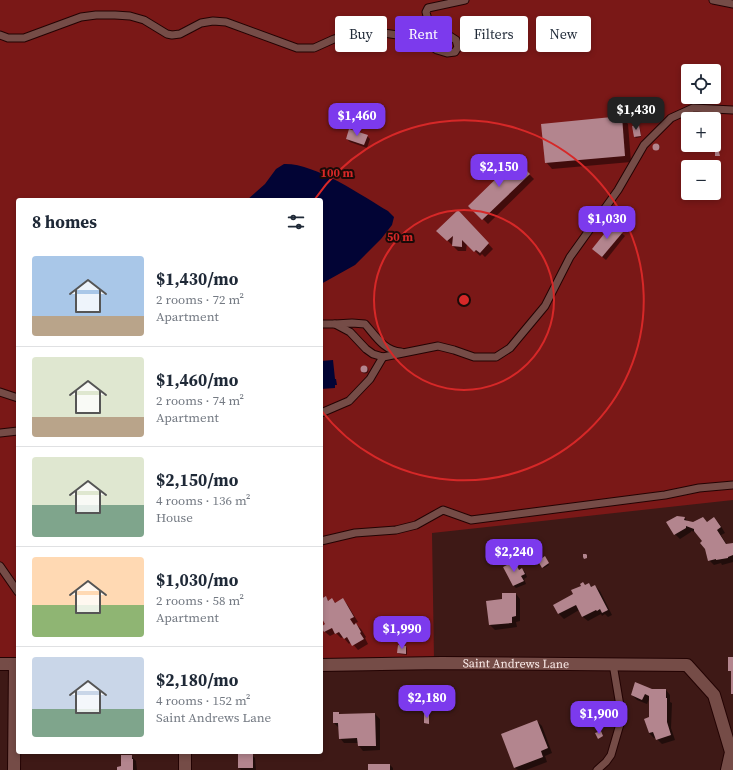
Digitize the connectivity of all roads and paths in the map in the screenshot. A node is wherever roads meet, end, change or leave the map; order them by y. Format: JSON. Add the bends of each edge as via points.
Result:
{"nodes":[{"id":1,"x":465,"y":0,"type":"edge"},
{"id":2,"x":713,"y":0,"type":"edge"},
{"id":3,"x":733,"y":4,"type":"edge"},
{"id":4,"x":0,"y":36,"type":"edge"},
{"id":5,"x":733,"y":110,"type":"edge"},
{"id":6,"x":323,"y":324,"type":"edge"},
{"id":7,"x":335,"y":324,"type":"junction"},
{"id":8,"x":409,"y":352,"type":"junction"},
{"id":9,"x":383,"y":357,"type":"junction"},
{"id":10,"x":0,"y":392,"type":"edge"},
{"id":11,"x":16,"y":397,"type":"edge"},
{"id":12,"x":323,"y":412,"type":"edge"},
{"id":13,"x":16,"y":431,"type":"edge"},
{"id":14,"x":0,"y":433,"type":"edge"},
{"id":15,"x":733,"y":485,"type":"edge"},
{"id":16,"x":323,"y":541,"type":"edge"},
{"id":17,"x":0,"y":566,"type":"edge"},
{"id":18,"x":16,"y":589,"type":"edge"},
{"id":19,"x":0,"y":664,"type":"edge"},
{"id":20,"x":16,"y":664,"type":"edge"},
{"id":21,"x":613,"y":664,"type":"junction"},
{"id":22,"x":323,"y":665,"type":"edge"},
{"id":23,"x":185,"y":754,"type":"edge"},
{"id":24,"x":14,"y":770,"type":"edge"},
{"id":25,"x":185,"y":770,"type":"edge"},
{"id":26,"x":597,"y":770,"type":"edge"},
{"id":27,"x":727,"y":770,"type":"edge"}],
"edges":[{"from":1,"to":4,"type":"lane","via":[[428,8],[426,12],[428,20],[456,40],[458,47],[455,52],[447,53],[425,42],[377,32],[354,33],[314,48],[297,48],[226,22],[213,21],[172,35],[144,20],[130,16],[81,17],[24,38]]},
{"from":2,"to":3,"type":"lane"},
{"from":5,"to":8,"type":"lane","via":[[693,108],[671,118],[644,145],[618,190],[570,257],[545,306],[510,348],[496,357],[474,357],[438,346]]},
{"from":6,"to":7,"type":"lane"},
{"from":7,"to":8,"type":"lane","via":[[365,324],[386,348],[397,352]]},
{"from":7,"to":9,"type":"lane","via":[[350,332],[373,354]]},
{"from":8,"to":9,"type":"lane"},
{"from":9,"to":12,"type":"lane","via":[[370,379],[349,402]]},
{"from":10,"to":11,"type":"lane"},
{"from":13,"to":14,"type":"lane"},
{"from":15,"to":16,"type":"lane","via":[[478,520],[443,510],[416,525],[396,530],[355,533]]},
{"from":17,"to":18,"type":"lane"},
{"from":19,"to":20,"type":"street"},
{"from":20,"to":24,"type":"street"},
{"from":21,"to":22,"type":"street","name":"Saint Andrews Lane"},
{"from":21,"to":26,"type":"lane","via":[[620,706],[620,724],[611,755]]},
{"from":21,"to":27,"type":"street","name":"Saint Andrews Lane","via":[[687,665],[714,696],[731,752]]},
{"from":23,"to":25,"type":"street"}]}
